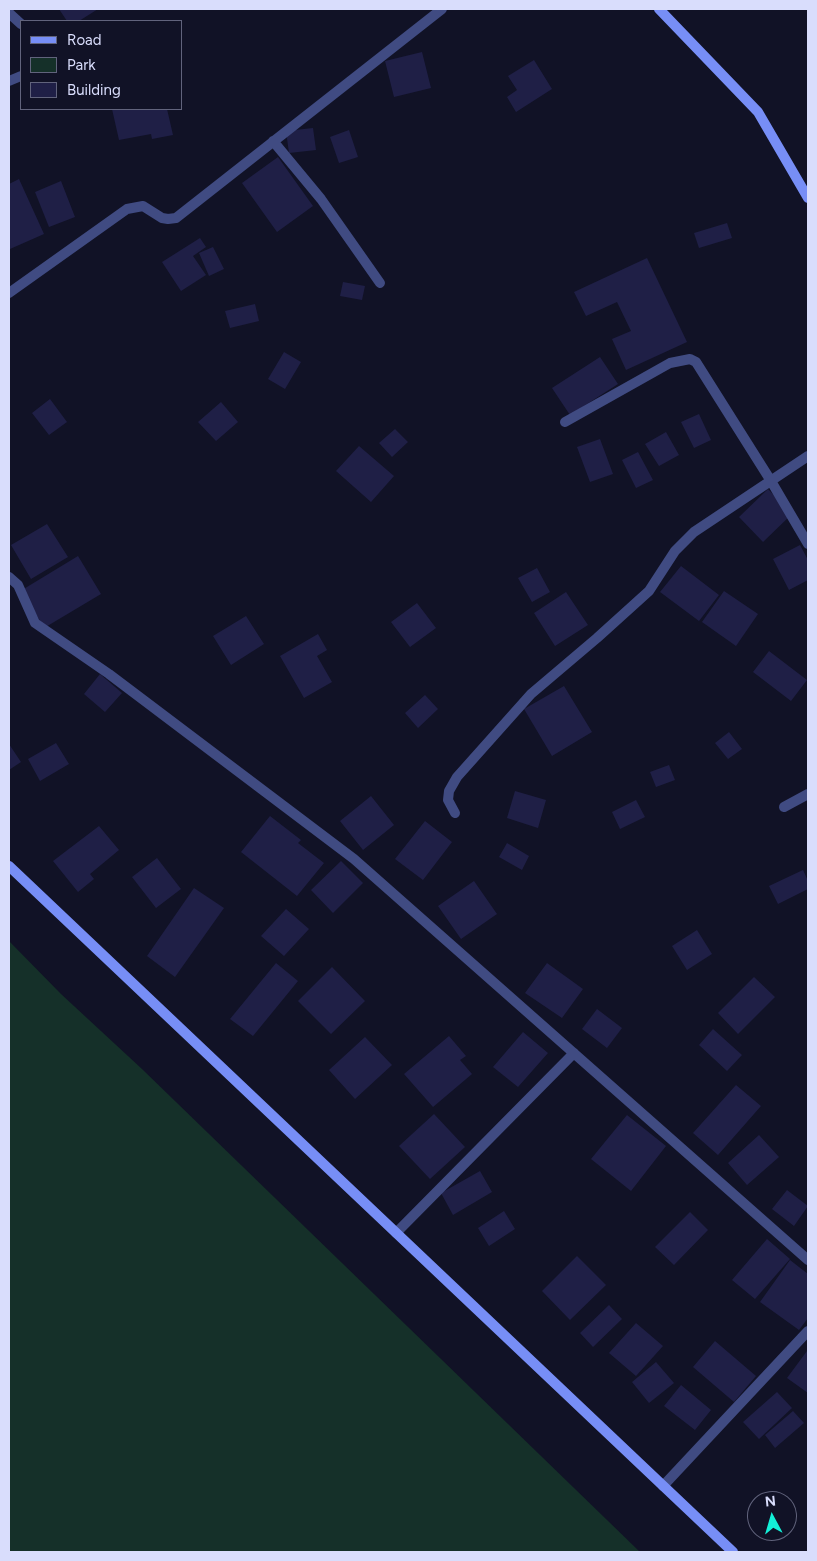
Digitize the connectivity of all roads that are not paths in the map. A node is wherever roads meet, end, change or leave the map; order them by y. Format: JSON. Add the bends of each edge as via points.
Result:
{"nodes":[{"id":1,"x":442,"y":9,"type":"edge"},
{"id":2,"x":659,"y":9,"type":"edge"},
{"id":3,"x":9,"y":13,"type":"edge"},
{"id":4,"x":20,"y":23,"type":"edge"},
{"id":5,"x":273,"y":141,"type":"junction"},
{"id":6,"x":808,"y":198,"type":"edge"},
{"id":7,"x":380,"y":283,"type":"dead end"},
{"id":8,"x":9,"y":293,"type":"edge"},
{"id":9,"x":565,"y":422,"type":"dead end"},
{"id":10,"x":808,"y":456,"type":"edge"},
{"id":11,"x":771,"y":481,"type":"junction"},
{"id":12,"x":808,"y":544,"type":"edge"},
{"id":13,"x":9,"y":577,"type":"edge"},
{"id":14,"x":808,"y":794,"type":"edge"},
{"id":15,"x":784,"y":807,"type":"dead end"},
{"id":16,"x":455,"y":813,"type":"dead end"},
{"id":17,"x":9,"y":866,"type":"edge"},
{"id":18,"x":574,"y":1053,"type":"junction"},
{"id":19,"x":396,"y":1233,"type":"junction"},
{"id":20,"x":808,"y":1260,"type":"edge"},
{"id":21,"x":808,"y":1331,"type":"edge"},
{"id":22,"x":663,"y":1486,"type":"junction"},
{"id":23,"x":733,"y":1552,"type":"edge"}],
"edges":[{"from":1,"to":5,"type":"street"},
{"from":2,"to":6,"type":"main road","via":[[758,112]]},
{"from":3,"to":4,"type":"street"},
{"from":5,"to":7,"type":"street","via":[[321,199]]},
{"from":5,"to":8,"type":"street","via":[[176,218],[162,218],[143,206],[127,209]]},
{"from":9,"to":11,"type":"street","via":[[670,363],[690,359],[696,362]]},
{"from":10,"to":11,"type":"street"},
{"from":11,"to":12,"type":"street"},
{"from":11,"to":16,"type":"street","via":[[694,532],[676,551],[649,591],[531,694],[457,777],[448,800]]},
{"from":13,"to":18,"type":"street","via":[[18,585],[35,623],[117,680],[354,859]]},
{"from":14,"to":15,"type":"street"},
{"from":17,"to":19,"type":"main road"},
{"from":18,"to":19,"type":"street"},
{"from":18,"to":20,"type":"street"},
{"from":19,"to":22,"type":"main road"},
{"from":21,"to":22,"type":"street"},
{"from":22,"to":23,"type":"main road"}]}
